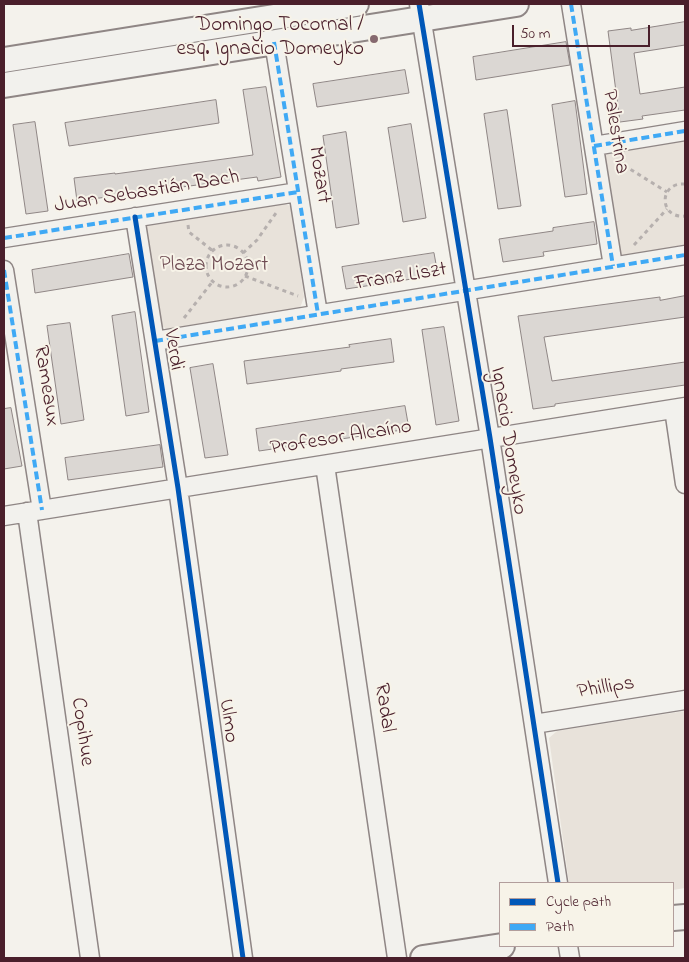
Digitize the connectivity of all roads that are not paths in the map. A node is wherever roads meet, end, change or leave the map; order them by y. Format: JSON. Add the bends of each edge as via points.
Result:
{"nodes":[{"id":1,"x":356,"y":4,"type":"edge"},
{"id":2,"x":516,"y":4,"type":"edge"},
{"id":3,"x":571,"y":4,"type":"edge"},
{"id":4,"x":420,"y":11,"type":"edge"},
{"id":5,"x":274,"y":42,"type":"junction"},
{"id":6,"x":4,"y":60,"type":"edge"},
{"id":7,"x":4,"y":85,"type":"edge"},
{"id":8,"x":685,"y":131,"type":"edge"},
{"id":9,"x":594,"y":146,"type":"junction"},
{"id":10,"x":294,"y":192,"type":"junction"},
{"id":11,"x":135,"y":217,"type":"junction"},
{"id":12,"x":4,"y":238,"type":"edge"},
{"id":13,"x":685,"y":255,"type":"edge"},
{"id":14,"x":613,"y":266,"type":"junction"},
{"id":15,"x":4,"y":270,"type":"edge"},
{"id":16,"x":466,"y":290,"type":"junction"},
{"id":17,"x":317,"y":308,"type":"junction"},
{"id":18,"x":161,"y":340,"type":"junction"},
{"id":19,"x":679,"y":408,"type":"edge"},
{"id":20,"x":490,"y":438,"type":"junction"},
{"id":21,"x":325,"y":465,"type":"junction"},
{"id":22,"x":685,"y":484,"type":"edge"},
{"id":23,"x":178,"y":488,"type":"junction"},
{"id":24,"x":34,"y":511,"type":"junction"},
{"id":25,"x":4,"y":516,"type":"edge"},
{"id":26,"x":685,"y":700,"type":"edge"},
{"id":27,"x":534,"y":724,"type":"junction"},
{"id":28,"x":558,"y":882,"type":"edge"},
{"id":29,"x":499,"y":946,"type":"edge"},
{"id":30,"x":90,"y":958,"type":"edge"},
{"id":31,"x":243,"y":958,"type":"edge"},
{"id":32,"x":397,"y":958,"type":"edge"},
{"id":33,"x":423,"y":958,"type":"edge"}],
"edges":[{"from":1,"to":6,"type":"main road"},
{"from":2,"to":4,"type":"main road"},
{"from":3,"to":9,"type":"street","name":"Palestrina"},
{"from":4,"to":5,"type":"main road"},
{"from":4,"to":16,"type":"street","name":"Ignacio Domeyko"},
{"from":5,"to":7,"type":"main road"},
{"from":5,"to":10,"type":"street","name":"Mozart"},
{"from":8,"to":9,"type":"street"},
{"from":9,"to":14,"type":"street","name":"Palestrina"},
{"from":10,"to":11,"type":"street","name":"Juan Sebastián Bach"},
{"from":10,"to":17,"type":"street","name":"Mozart"},
{"from":11,"to":12,"type":"street","name":"Juan Sebastián Bach"},
{"from":11,"to":18,"type":"street","name":"Verdi"},
{"from":13,"to":14,"type":"street","name":"Franz Liszt"},
{"from":14,"to":16,"type":"street","name":"Franz Liszt"},
{"from":15,"to":24,"type":"street","name":"Rameaux"},
{"from":16,"to":17,"type":"street","name":"Franz Liszt"},
{"from":16,"to":20,"type":"street","name":"Ignacio Domeyko"},
{"from":17,"to":18,"type":"street","name":"Franz Liszt"},
{"from":18,"to":23,"type":"street","name":"Verdi"},
{"from":19,"to":20,"type":"street","name":"Profesor Alcaíno"},
{"from":19,"to":22,"type":"street"},
{"from":20,"to":21,"type":"street","name":"Profesor Alcaíno"},
{"from":20,"to":27,"type":"street","name":"Ignacio Domeyko"},
{"from":21,"to":23,"type":"street","name":"Profesor Alcaíno"},
{"from":21,"to":32,"type":"street","name":"Radal"},
{"from":23,"to":24,"type":"street","name":"Profesor Alcaíno"},
{"from":23,"to":31,"type":"street","name":"Ulmo"},
{"from":24,"to":25,"type":"street","name":"Profesor Alcaíno"},
{"from":24,"to":30,"type":"street","name":"Copihue"},
{"from":26,"to":27,"type":"street","name":"Phillips"},
{"from":27,"to":28,"type":"street","name":"Ignacio Domeyko"},
{"from":29,"to":33,"type":"main road"}]}
